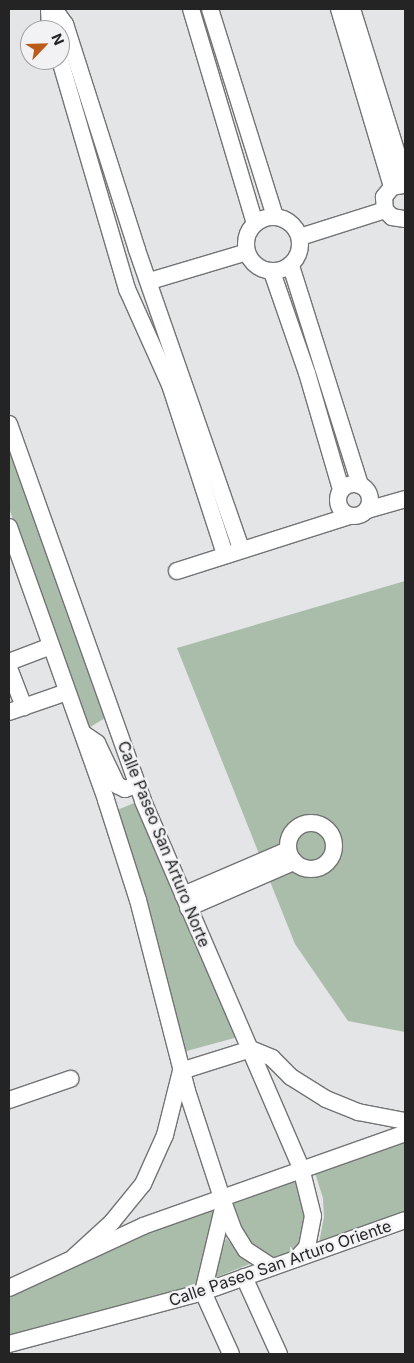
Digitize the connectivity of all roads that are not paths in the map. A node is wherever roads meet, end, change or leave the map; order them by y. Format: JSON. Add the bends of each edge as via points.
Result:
{"nodes":[{"id":1,"x":54,"y":9,"type":"edge"},
{"id":2,"x":190,"y":9,"type":"edge"},
{"id":3,"x":210,"y":9,"type":"edge"},
{"id":4,"x":339,"y":9,"type":"edge"},
{"id":5,"x":352,"y":9,"type":"edge"},
{"id":6,"x":354,"y":38,"type":"junction"},
{"id":7,"x":229,"y":67,"type":"junction"},
{"id":8,"x":65,"y":70,"type":"edge"},
{"id":9,"x":212,"y":73,"type":"junction"},
{"id":10,"x":87,"y":117,"type":"junction"},
{"id":11,"x":401,"y":184,"type":"edge"},
{"id":12,"x":386,"y":210,"type":"junction"},
{"id":13,"x":275,"y":217,"type":"junction"},
{"id":14,"x":404,"y":223,"type":"edge"},
{"id":15,"x":255,"y":224,"type":"junction"},
{"id":16,"x":300,"y":237,"type":"junction"},
{"id":17,"x":247,"y":252,"type":"junction"},
{"id":18,"x":143,"y":264,"type":"junction"},
{"id":19,"x":290,"y":266,"type":"junction"},
{"id":20,"x":122,"y":271,"type":"junction"},
{"id":21,"x":272,"y":272,"type":"junction"},
{"id":22,"x":150,"y":281,"type":"junction"},
{"id":23,"x":156,"y":301,"type":"junction"},
{"id":24,"x":135,"y":308,"type":"junction"},
{"id":25,"x":324,"y":367,"type":"junction"},
{"id":26,"x":307,"y":372,"type":"junction"},
{"id":27,"x":184,"y":406,"type":"junction"},
{"id":28,"x":9,"y":424,"type":"edge"},
{"id":29,"x":360,"y":484,"type":"junction"},
{"id":30,"x":341,"y":489,"type":"junction"},
{"id":31,"x":405,"y":498,"type":"edge"},
{"id":32,"x":367,"y":510,"type":"junction"},
{"id":33,"x":349,"y":516,"type":"junction"},
{"id":34,"x":9,"y":527,"type":"edge"},
{"id":35,"x":233,"y":551,"type":"junction"},
{"id":36,"x":177,"y":571,"type":"dead end"},
{"id":37,"x":51,"y":646,"type":"junction"},
{"id":38,"x":9,"y":662,"type":"edge"},
{"id":39,"x":9,"y":668,"type":"edge"},
{"id":40,"x":67,"y":692,"type":"junction"},
{"id":41,"x":16,"y":710,"type":"edge"},
{"id":42,"x":82,"y":732,"type":"junction"},
{"id":43,"x":136,"y":785,"type":"junction"},
{"id":44,"x":291,"y":856,"type":"dead end"},
{"id":45,"x":185,"y":902,"type":"junction"},
{"id":46,"x":251,"y":1049,"type":"junction"},
{"id":47,"x":182,"y":1072,"type":"junction"},
{"id":48,"x":70,"y":1079,"type":"dead end"},
{"id":49,"x":9,"y":1100,"type":"edge"},
{"id":50,"x":405,"y":1121,"type":"edge"},
{"id":51,"x":405,"y":1133,"type":"edge"},
{"id":52,"x":301,"y":1168,"type":"junction"},
{"id":53,"x":222,"y":1200,"type":"junction"},
{"id":54,"x":405,"y":1220,"type":"edge"},
{"id":55,"x":74,"y":1257,"type":"junction"},
{"id":56,"x":297,"y":1258,"type":"junction"},
{"id":57,"x":272,"y":1267,"type":"junction"},
{"id":58,"x":244,"y":1277,"type":"junction"},
{"id":59,"x":9,"y":1288,"type":"edge"},
{"id":60,"x":203,"y":1292,"type":"junction"},
{"id":61,"x":9,"y":1344,"type":"edge"},
{"id":62,"x":231,"y":1354,"type":"edge"},
{"id":63,"x":279,"y":1354,"type":"edge"}],
"edges":[{"from":1,"to":10,"type":"street","via":[[66,24]]},
{"from":2,"to":9,"type":"street"},
{"from":3,"to":7,"type":"street"},
{"from":4,"to":6,"type":"street"},
{"from":5,"to":6,"type":"street"},
{"from":6,"to":11,"type":"street"},
{"from":7,"to":9,"type":"street"},
{"from":7,"to":13,"type":"street"},
{"from":8,"to":10,"type":"street"},
{"from":9,"to":15,"type":"street"},
{"from":10,"to":18,"type":"street"},
{"from":10,"to":20,"type":"street"},
{"from":11,"to":12,"type":"street","via":[[384,197]]},
{"from":12,"to":14,"type":"street"},
{"from":12,"to":16,"type":"street"},
{"from":13,"to":15,"type":"street"},
{"from":13,"to":16,"type":"street","via":[[290,223]]},
{"from":15,"to":17,"type":"street","via":[[249,232]]},
{"from":16,"to":19,"type":"street","via":[[297,258]]},
{"from":17,"to":21,"type":"street","via":[[256,266]]},
{"from":17,"to":22,"type":"street"},
{"from":18,"to":20,"type":"street","via":[[132,263]]},
{"from":18,"to":22,"type":"street"},
{"from":19,"to":21,"type":"street"},
{"from":19,"to":25,"type":"street"},
{"from":20,"to":24,"type":"street"},
{"from":21,"to":26,"type":"street"},
{"from":22,"to":23,"type":"street"},
{"from":23,"to":24,"type":"street","via":[[147,307]]},
{"from":23,"to":27,"type":"street"},
{"from":24,"to":27,"type":"street"},
{"from":25,"to":26,"type":"street"},
{"from":25,"to":29,"type":"street"},
{"from":26,"to":30,"type":"street"},
{"from":27,"to":35,"type":"street"},
{"from":28,"to":43,"type":"street","name":"Calle Paseo San Arturo Norte"},
{"from":29,"to":30,"type":"street","via":[[350,484]]},
{"from":29,"to":32,"type":"street","via":[[370,496]]},
{"from":30,"to":33,"type":"street","via":[[338,505]]},
{"from":31,"to":32,"type":"street"},
{"from":32,"to":33,"type":"street","via":[[356,517]]},
{"from":33,"to":35,"type":"street"},
{"from":34,"to":37,"type":"street"},
{"from":35,"to":36,"type":"street"},
{"from":37,"to":38,"type":"street"},
{"from":37,"to":40,"type":"street"},
{"from":39,"to":41,"type":"street"},
{"from":40,"to":41,"type":"street"},
{"from":40,"to":42,"type":"street"},
{"from":42,"to":43,"type":"street","via":[[97,744],[117,785],[124,790]]},
{"from":42,"to":47,"type":"street","via":[[138,900]]},
{"from":43,"to":45,"type":"street","name":"Calle Paseo San Arturo Norte"},
{"from":44,"to":45,"type":"street"},
{"from":45,"to":46,"type":"street","name":"Calle Paseo San Arturo Norte"},
{"from":46,"to":47,"type":"street"},
{"from":46,"to":50,"type":"street","via":[[272,1058],[291,1077],[326,1099],[358,1112]]},
{"from":46,"to":52,"type":"street","name":"Calle Paseo San Arturo Norte"},
{"from":47,"to":53,"type":"street"},
{"from":47,"to":55,"type":"street","via":[[165,1135],[142,1184],[112,1222]]},
{"from":48,"to":49,"type":"street"},
{"from":51,"to":52,"type":"street"},
{"from":52,"to":53,"type":"street"},
{"from":52,"to":56,"type":"street","name":"Calle Paseo San Arturo Norte","via":[[313,1216],[307,1247]]},
{"from":53,"to":55,"type":"street","via":[[143,1226]]},
{"from":53,"to":57,"type":"street","via":[[234,1231],[246,1250]]},
{"from":53,"to":60,"type":"street"},
{"from":54,"to":56,"type":"street","name":"Calle Paseo San Arturo Oriente"},
{"from":55,"to":59,"type":"street"},
{"from":56,"to":57,"type":"street","name":"Calle Paseo San Arturo Oriente"},
{"from":57,"to":58,"type":"street","name":"Calle Paseo San Arturo Oriente"},
{"from":58,"to":60,"type":"street","name":"Calle Paseo San Arturo Oriente"},
{"from":58,"to":63,"type":"street"},
{"from":60,"to":61,"type":"street","name":"Calle Paseo San Arturo Oriente"},
{"from":60,"to":62,"type":"street"}]}
